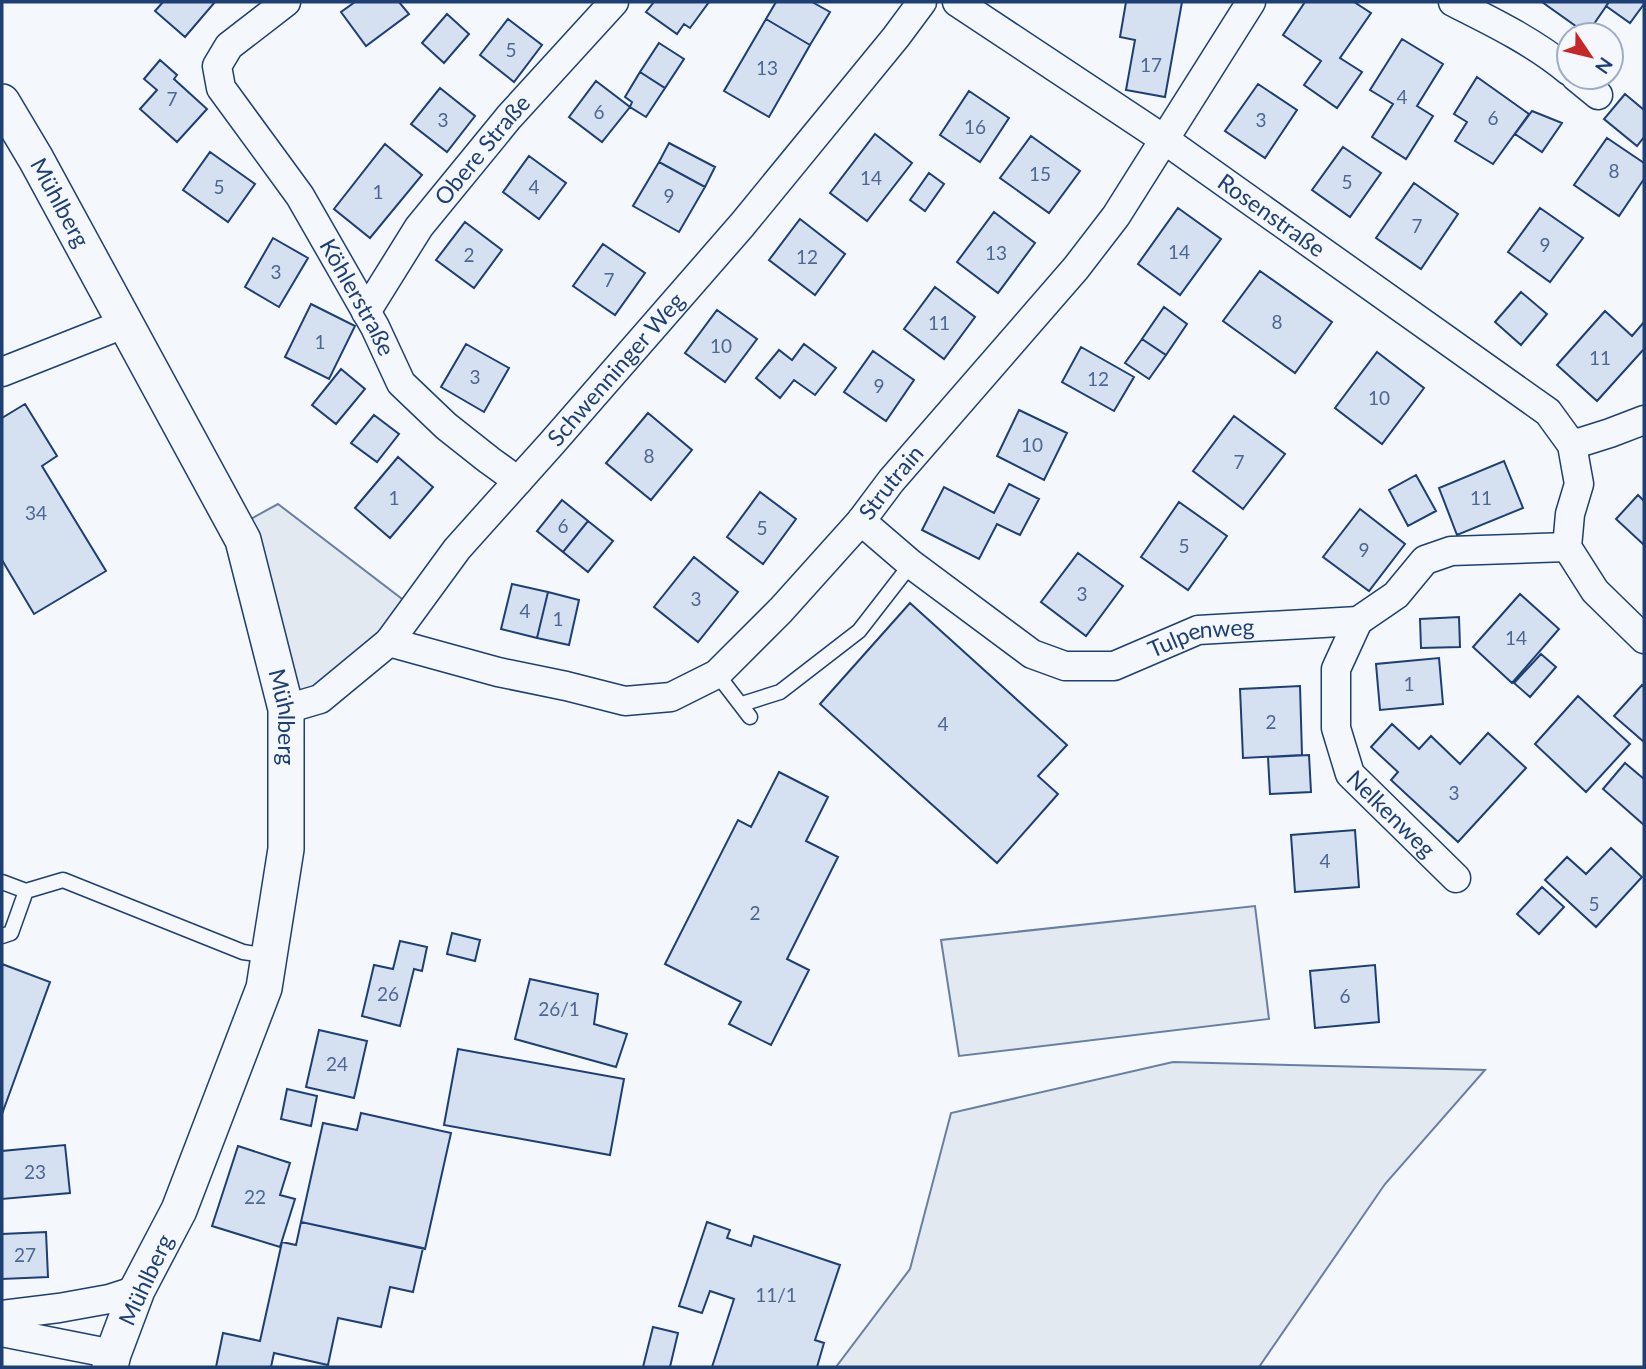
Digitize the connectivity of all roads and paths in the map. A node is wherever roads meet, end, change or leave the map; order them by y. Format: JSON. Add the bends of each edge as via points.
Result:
{"nodes":[{"id":1,"x":286,"y":2,"type":"edge"},
{"id":2,"x":614,"y":2,"type":"edge"},
{"id":3,"x":922,"y":2,"type":"edge"},
{"id":4,"x":957,"y":2,"type":"edge"},
{"id":5,"x":1251,"y":2,"type":"edge"},
{"id":6,"x":1453,"y":2,"type":"edge"},
{"id":7,"x":1555,"y":60,"type":"edge"},
{"id":8,"x":1593,"y":91,"type":"edge"},
{"id":9,"x":1598,"y":95,"type":"dead end"},
{"id":10,"x":2,"y":102,"type":"edge"},
{"id":11,"x":1165,"y":140,"type":"junction"},
{"id":12,"x":366,"y":312,"type":"junction"},
{"id":13,"x":126,"y":323,"type":"junction"},
{"id":14,"x":2,"y":372,"type":"edge"},
{"id":15,"x":1644,"y":420,"type":"edge"},
{"id":16,"x":1572,"y":444,"type":"junction"},
{"id":17,"x":518,"y":481,"type":"junction"},
{"id":18,"x":861,"y":521,"type":"junction"},
{"id":19,"x":1567,"y":547,"type":"junction"},
{"id":20,"x":911,"y":564,"type":"junction"},
{"id":21,"x":1359,"y":621,"type":"junction"},
{"id":22,"x":1644,"y":639,"type":"edge"},
{"id":23,"x":389,"y":642,"type":"junction"},
{"id":24,"x":717,"y":674,"type":"junction"},
{"id":25,"x":742,"y":704,"type":"junction"},
{"id":26,"x":286,"y":709,"type":"junction"},
{"id":27,"x":750,"y":718,"type":"dead end"},
{"id":28,"x":1456,"y":878,"type":"dead end"},
{"id":29,"x":2,"y":882,"type":"edge"},
{"id":30,"x":26,"y":891,"type":"junction"},
{"id":31,"x":2,"y":936,"type":"edge"},
{"id":32,"x":270,"y":956,"type":"junction"},
{"id":33,"x":137,"y":1290,"type":"junction"},
{"id":34,"x":2,"y":1315,"type":"edge"},
{"id":35,"x":2,"y":1332,"type":"edge"},
{"id":36,"x":112,"y":1361,"type":"edge"}],
"edges":[{"from":1,"to":12,"type":"street","name":"Köhlerstraße","via":[[229,46],[217,66],[221,88],[300,197]]},
{"from":2,"to":12,"type":"street","name":"Obere Straße","via":[[509,117],[419,227]]},
{"from":3,"to":17,"type":"street","name":"Schwenninger Weg","via":[[741,225]]},
{"from":4,"to":11,"type":"street","name":"Rosenstraße"},
{"from":5,"to":11,"type":"street","name":"Strutrain"},
{"from":6,"to":7,"type":"street"},
{"from":8,"to":9,"type":"street"},
{"from":10,"to":13,"type":"street","name":"Mühlberg"},
{"from":11,"to":16,"type":"street","name":"Rosenstraße","via":[[1548,412]]},
{"from":11,"to":18,"type":"street","name":"Strutrain","via":[[1076,268]]},
{"from":12,"to":17,"type":"street","name":"Köhlerstraße","via":[[401,383],[446,426]]},
{"from":13,"to":14,"type":"street"},
{"from":13,"to":26,"type":"street","name":"Mühlberg","via":[[243,540]]},
{"from":15,"to":16,"type":"street"},
{"from":16,"to":19,"type":"street","name":"Rosenstraße","via":[[1579,484]]},
{"from":17,"to":23,"type":"street","name":"Schwenninger Weg","via":[[457,549]]},
{"from":18,"to":20,"type":"street","name":"Tulpenweg"},
{"from":18,"to":24,"type":"street","name":"Strutrain"},
{"from":19,"to":21,"type":"street","via":[[1451,551],[1425,560],[1396,595]]},
{"from":19,"to":22,"type":"street","via":[[1595,591]]},
{"from":20,"to":21,"type":"street","name":"Tulpenweg","via":[[1031,654],[1065,666],[1114,666],[1198,630]]},
{"from":20,"to":25,"type":"lane","via":[[859,631],[780,692]]},
{"from":21,"to":28,"type":"street","name":"Nelkenweg","via":[[1336,669],[1336,728],[1350,774]]},
{"from":23,"to":24,"type":"street","name":"Strutrain","via":[[625,701],[671,697]]},
{"from":23,"to":26,"type":"street","name":"Schwenninger Weg","via":[[320,699]]},
{"from":24,"to":25,"type":"lane"},
{"from":25,"to":27,"type":"lane"},
{"from":26,"to":32,"type":"street","name":"Mühlberg","via":[[286,849]]},
{"from":29,"to":30,"type":"lane"},
{"from":30,"to":31,"type":"lane","via":[[11,933]]},
{"from":30,"to":32,"type":"lane","via":[[63,880],[243,952]]},
{"from":32,"to":33,"type":"street","name":"Mühlberg","via":[[264,988],[179,1210]]},
{"from":33,"to":34,"type":"street","via":[[109,1299]]},
{"from":33,"to":36,"type":"street","name":"Mühlberg"},
{"from":35,"to":36,"type":"street"}]}
